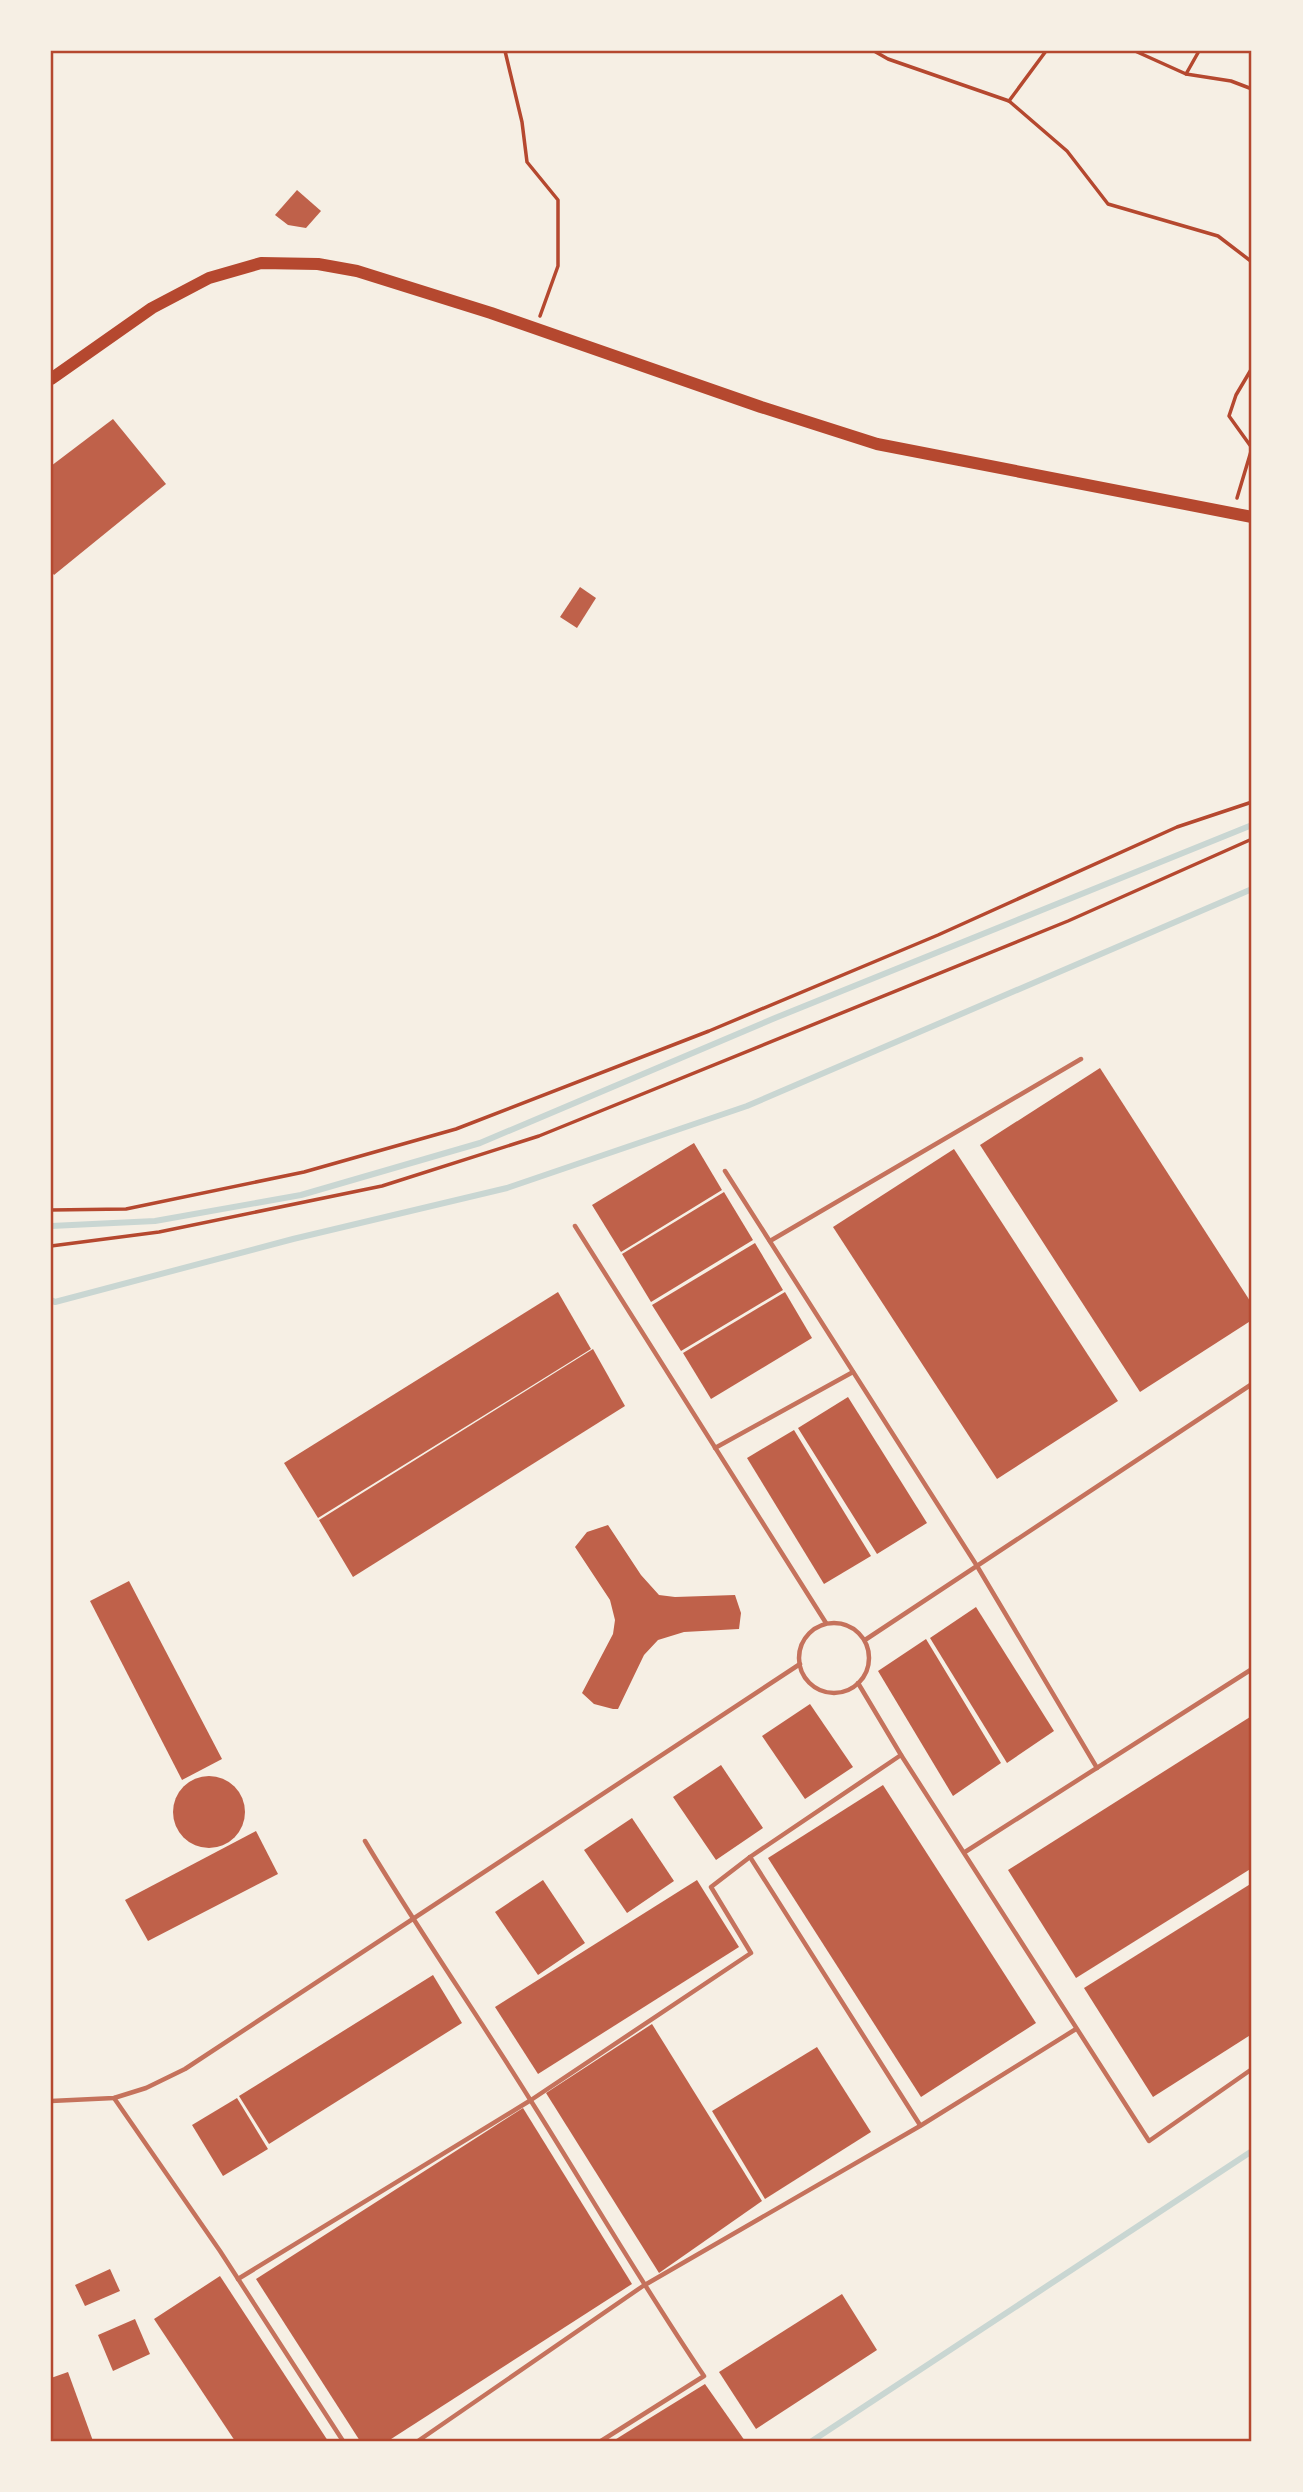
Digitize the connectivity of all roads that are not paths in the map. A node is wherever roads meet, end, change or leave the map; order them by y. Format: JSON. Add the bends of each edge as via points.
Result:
{"nodes":[{"id":1,"x":51,"y":379,"type":"edge"},
{"id":2,"x":1252,"y":517,"type":"edge"},
{"id":3,"x":1081,"y":1059,"type":"dead end"},
{"id":4,"x":725,"y":1171,"type":"dead end"},
{"id":5,"x":575,"y":1226,"type":"dead end"},
{"id":6,"x":770,"y":1241,"type":"junction"},
{"id":7,"x":853,"y":1372,"type":"junction"},
{"id":8,"x":1252,"y":1384,"type":"edge"},
{"id":9,"x":715,"y":1448,"type":"junction"},
{"id":10,"x":977,"y":1566,"type":"junction"},
{"id":11,"x":826,"y":1623,"type":"junction"},
{"id":12,"x":865,"y":1640,"type":"junction"},
{"id":13,"x":800,"y":1664,"type":"junction"},
{"id":14,"x":1252,"y":1669,"type":"edge"},
{"id":15,"x":858,"y":1683,"type":"junction"},
{"id":16,"x":901,"y":1755,"type":"junction"},
{"id":17,"x":1097,"y":1768,"type":"junction"},
{"id":18,"x":365,"y":1841,"type":"dead end"},
{"id":19,"x":965,"y":1852,"type":"junction"},
{"id":20,"x":750,"y":1857,"type":"junction"},
{"id":21,"x":411,"y":1918,"type":"junction"},
{"id":22,"x":1076,"y":2028,"type":"junction"},
{"id":23,"x":1252,"y":2069,"type":"edge"},
{"id":24,"x":114,"y":2098,"type":"junction"},
{"id":25,"x":531,"y":2100,"type":"junction"},
{"id":26,"x":51,"y":2101,"type":"edge"},
{"id":27,"x":920,"y":2126,"type":"junction"},
{"id":28,"x":238,"y":2279,"type":"junction"},
{"id":29,"x":643,"y":2286,"type":"junction"},
{"id":30,"x":343,"y":2441,"type":"edge"},
{"id":31,"x":418,"y":2441,"type":"edge"},
{"id":32,"x":601,"y":2441,"type":"edge"}],
"edges":[{"from":1,"to":2,"type":"main road","via":[[182,290],[234,269],[289,261],[357,271],[877,444]]},
{"from":3,"to":6,"type":"lane"},
{"from":4,"to":6,"type":"lane"},
{"from":5,"to":9,"type":"lane"},
{"from":6,"to":7,"type":"lane"},
{"from":7,"to":9,"type":"lane"},
{"from":7,"to":10,"type":"lane"},
{"from":8,"to":10,"type":"lane"},
{"from":9,"to":11,"type":"lane"},
{"from":10,"to":12,"type":"lane"},
{"from":10,"to":17,"type":"lane"},
{"from":11,"to":12,"type":"lane","via":[[846,1625]]},
{"from":11,"to":13,"type":"lane","via":[[803,1640]]},
{"from":12,"to":15,"type":"lane","via":[[869,1664]]},
{"from":13,"to":15,"type":"lane","via":[[809,1683],[819,1689],[842,1692]]},
{"from":13,"to":21,"type":"lane"},
{"from":14,"to":17,"type":"lane"},
{"from":15,"to":16,"type":"lane"},
{"from":16,"to":19,"type":"lane"},
{"from":16,"to":20,"type":"lane"},
{"from":17,"to":19,"type":"lane"},
{"from":18,"to":21,"type":"lane"},
{"from":19,"to":22,"type":"lane"},
{"from":20,"to":25,"type":"lane","via":[[711,1887],[751,1953]]},
{"from":20,"to":27,"type":"lane"},
{"from":21,"to":24,"type":"lane","via":[[185,2069]]},
{"from":21,"to":25,"type":"lane"},
{"from":22,"to":23,"type":"lane","via":[[1149,2141]]},
{"from":22,"to":27,"type":"lane"},
{"from":24,"to":26,"type":"lane"},
{"from":24,"to":28,"type":"lane"},
{"from":25,"to":28,"type":"lane"},
{"from":25,"to":29,"type":"lane"},
{"from":27,"to":29,"type":"lane"},
{"from":28,"to":30,"type":"lane"},
{"from":29,"to":31,"type":"lane"},
{"from":29,"to":32,"type":"lane","via":[[704,2376]]}]}
